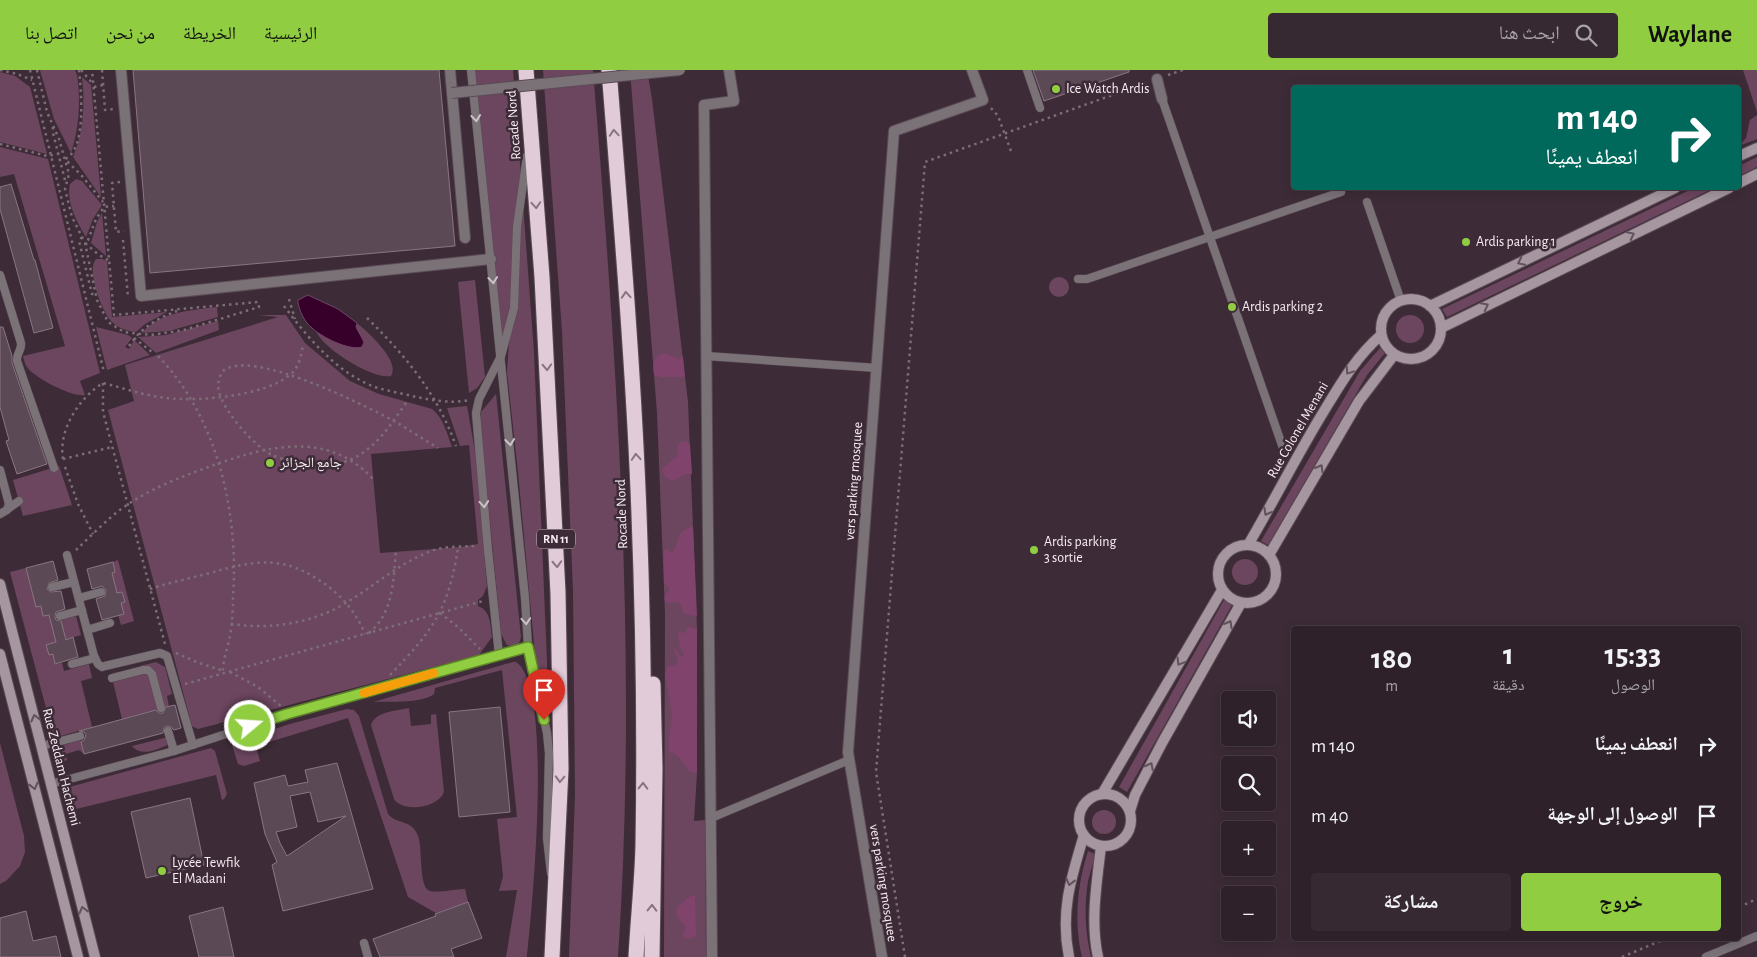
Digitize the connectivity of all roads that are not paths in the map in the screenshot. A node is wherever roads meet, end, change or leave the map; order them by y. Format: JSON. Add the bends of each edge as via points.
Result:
{"nodes":[{"id":1,"x":121,"y":70,"type":"edge"},
{"id":2,"x":450,"y":70,"type":"edge"},
{"id":3,"x":471,"y":70,"type":"edge"},
{"id":4,"x":526,"y":70,"type":"edge"},
{"id":5,"x":609,"y":70,"type":"edge"},
{"id":6,"x":679,"y":70,"type":"edge"},
{"id":7,"x":729,"y":70,"type":"edge"},
{"id":8,"x":972,"y":70,"type":"edge"},
{"id":9,"x":1027,"y":70,"type":"edge"},
{"id":10,"x":1157,"y":79,"type":"road end"},
{"id":11,"x":452,"y":93,"type":"junction"},
{"id":12,"x":1162,"y":99,"type":"joint"},
{"id":13,"x":1040,"y":108,"type":"dead end"},
{"id":14,"x":530,"y":121,"type":"junction"},
{"id":15,"x":1757,"y":148,"type":"edge"},
{"id":16,"x":1741,"y":155,"type":"edge"},
{"id":17,"x":1757,"y":174,"type":"edge"},
{"id":18,"x":1741,"y":182,"type":"edge"},
{"id":19,"x":1671,"y":190,"type":"edge"},
{"id":20,"x":1725,"y":190,"type":"edge"},
{"id":21,"x":1341,"y":192,"type":"dead end"},
{"id":22,"x":1367,"y":202,"type":"dead end"},
{"id":23,"x":1210,"y":237,"type":"junction"},
{"id":24,"x":465,"y":238,"type":"dead end"},
{"id":25,"x":491,"y":259,"type":"junction"},
{"id":26,"x":0,"y":275,"type":"edge"},
{"id":27,"x":1078,"y":279,"type":"dead end"},
{"id":28,"x":1401,"y":301,"type":"junction"},
{"id":29,"x":1430,"y":306,"type":"junction"},
{"id":30,"x":1441,"y":328,"type":"junction"},
{"id":31,"x":1381,"y":335,"type":"junction"},
{"id":32,"x":1394,"y":355,"type":"junction"},
{"id":33,"x":501,"y":356,"type":"junction"},
{"id":34,"x":706,"y":356,"type":"junction"},
{"id":35,"x":877,"y":368,"type":"junction"},
{"id":36,"x":484,"y":393,"type":"junction"},
{"id":37,"x":474,"y":398,"type":"road end"},
{"id":38,"x":1283,"y":448,"type":"dead end"},
{"id":39,"x":54,"y":468,"type":"dead end"},
{"id":40,"x":0,"y":470,"type":"edge"},
{"id":41,"x":638,"y":487,"type":"junction"},
{"id":42,"x":19,"y":501,"type":"dead end"},
{"id":43,"x":9,"y":508,"type":"junction"},
{"id":44,"x":0,"y":514,"type":"edge"},
{"id":45,"x":1248,"y":545,"type":"junction"},
{"id":46,"x":1269,"y":555,"type":"junction"},
{"id":47,"x":68,"y":557,"type":"road end"},
{"id":48,"x":74,"y":582,"type":"junction"},
{"id":49,"x":0,"y":584,"type":"edge"},
{"id":50,"x":52,"y":588,"type":"dead end"},
{"id":51,"x":1222,"y":590,"type":"junction"},
{"id":52,"x":100,"y":592,"type":"dead end"},
{"id":53,"x":79,"y":598,"type":"junction"},
{"id":54,"x":1241,"y":603,"type":"junction"},
{"id":55,"x":82,"y":610,"type":"junction"},
{"id":56,"x":60,"y":616,"type":"dead end"},
{"id":57,"x":110,"y":623,"type":"dead end"},
{"id":58,"x":87,"y":630,"type":"junction"},
{"id":59,"x":528,"y":647,"type":"junction"},
{"id":60,"x":0,"y":654,"type":"edge"},
{"id":61,"x":499,"y":655,"type":"junction"},
{"id":62,"x":95,"y":658,"type":"junction"},
{"id":63,"x":72,"y":664,"type":"dead end"},
{"id":64,"x":112,"y":678,"type":"dead end"},
{"id":65,"x":161,"y":708,"type":"dead end"},
{"id":66,"x":168,"y":731,"type":"dead end"},
{"id":67,"x":80,"y":736,"type":"dead end"},
{"id":68,"x":193,"y":745,"type":"junction"},
{"id":69,"x":42,"y":746,"type":"junction"},
{"id":70,"x":174,"y":751,"type":"junction"},
{"id":71,"x":849,"y":760,"type":"junction"},
{"id":72,"x":51,"y":784,"type":"junction"},
{"id":73,"x":1102,"y":794,"type":"junction"},
{"id":74,"x":1130,"y":811,"type":"junction"},
{"id":75,"x":711,"y":818,"type":"junction"},
{"id":76,"x":1084,"y":835,"type":"junction"},
{"id":77,"x":1101,"y":846,"type":"junction"},
{"id":78,"x":556,"y":893,"type":"junction"},
{"id":79,"x":1757,"y":936,"type":"edge"},
{"id":80,"x":364,"y":943,"type":"dead end"},
{"id":81,"x":78,"y":957,"type":"edge"},
{"id":82,"x":95,"y":957,"type":"edge"},
{"id":83,"x":368,"y":957,"type":"edge"},
{"id":84,"x":552,"y":957,"type":"edge"},
{"id":85,"x":636,"y":957,"type":"edge"},
{"id":86,"x":652,"y":957,"type":"edge"},
{"id":87,"x":712,"y":957,"type":"edge"},
{"id":88,"x":882,"y":957,"type":"edge"},
{"id":89,"x":1070,"y":957,"type":"edge"},
{"id":90,"x":1098,"y":957,"type":"edge"},
{"id":91,"x":1706,"y":957,"type":"edge"}],
"edges":[{"from":1,"to":25,"type":"street","via":[[141,296]]},
{"from":2,"to":11,"type":"street"},
{"from":3,"to":25,"type":"lane","one_way":true},
{"from":4,"to":14,"type":"highway","name":"Rocade Nord","number":"RN 11"},
{"from":41,"to":5,"type":"highway","name":"Rocade Nord","one_way":true},
{"from":6,"to":11,"type":"street","bridge":true},
{"from":7,"to":34,"type":"street","via":[[734,101],[704,105]]},
{"from":8,"to":35,"type":"street","name":"vers parking mosquee","via":[[983,100],[894,131]]},
{"from":9,"to":13,"type":"lane"},
{"from":10,"to":12,"type":"street"},
{"from":11,"to":24,"type":"street"},
{"from":12,"to":23,"type":"lane"},
{"from":14,"to":33,"type":"lane","via":[[517,226],[514,308]]},
{"from":14,"to":78,"type":"highway","name":"Rocade Nord","number":"RN 11","one_way":true,"via":[[557,570],[561,770]]},
{"from":15,"to":16,"type":"street"},
{"from":17,"to":18,"type":"street"},
{"from":19,"to":29,"type":"street","one_way":true},
{"from":30,"to":20,"type":"street","one_way":true},
{"from":21,"to":23,"type":"lane"},
{"from":22,"to":28,"type":"lane"},
{"from":23,"to":27,"type":"lane","via":[[1088,279]]},
{"from":23,"to":38,"type":"lane"},
{"from":25,"to":33,"type":"lane","one_way":true},
{"from":26,"to":39,"type":"lane","via":[[21,343],[17,361]]},
{"from":28,"to":29,"type":"street","via":[[1411,299]]},
{"from":28,"to":31,"type":"street","via":[[1387,310]]},
{"from":29,"to":30,"type":"street","via":[[1436,312]]},
{"from":30,"to":32,"type":"street","via":[[1436,346],[1422,358],[1403,359]]},
{"from":31,"to":32,"type":"street"},
{"from":31,"to":45,"type":"street","name":"Rue Colonel Menani","one_way":true,"via":[[1356,360],[1342,382]]},
{"from":46,"to":32,"type":"street","one_way":true,"via":[[1359,401]]},
{"from":33,"to":36,"type":"lane"},
{"from":33,"to":59,"type":"lane","one_way":true},
{"from":34,"to":35,"type":"lane"},
{"from":34,"to":75,"type":"street"},
{"from":35,"to":71,"type":"street","name":"vers parking mosquee"},
{"from":36,"to":37,"type":"lane"},
{"from":36,"to":61,"type":"lane","one_way":true,"via":[[476,413]]},
{"from":40,"to":43,"type":"lane"},
{"from":85,"to":41,"type":"highway","name":"Rocade Nord","one_way":true,"via":[[643,766]]},
{"from":86,"to":41,"type":"highway","one_way":true,"via":[[655,769],[652,632],[647,540]]},
{"from":42,"to":43,"type":"lane"},
{"from":43,"to":44,"type":"lane"},
{"from":45,"to":46,"type":"street"},
{"from":45,"to":51,"type":"street","via":[[1230,549],[1222,558],[1218,568]]},
{"from":46,"to":54,"type":"street","via":[[1276,576],[1273,586],[1262,599]]},
{"from":47,"to":48,"type":"lane"},
{"from":48,"to":50,"type":"lane"},
{"from":48,"to":53,"type":"lane"},
{"from":69,"to":49,"type":"street","name":"Rue Zeddam Hachemi","one_way":true},
{"from":51,"to":54,"type":"street","via":[[1229,598]]},
{"from":51,"to":73,"type":"street","one_way":true},
{"from":52,"to":53,"type":"lane"},
{"from":53,"to":55,"type":"lane"},
{"from":74,"to":54,"type":"street","one_way":true,"via":[[1162,743]]},
{"from":55,"to":56,"type":"lane"},
{"from":55,"to":58,"type":"lane"},
{"from":57,"to":58,"type":"lane"},
{"from":58,"to":62,"type":"lane"},
{"from":59,"to":61,"type":"lane"},
{"from":59,"to":78,"type":"lane","via":[[548,739],[547,838]]},
{"from":60,"to":81,"type":"street","one_way":true},
{"from":61,"to":68,"type":"lane","via":[[287,714]]},
{"from":62,"to":63,"type":"lane"},
{"from":62,"to":68,"type":"lane","via":[[102,667],[165,654],[169,658]]},
{"from":64,"to":65,"type":"lane","via":[[143,670],[150,672]]},
{"from":66,"to":70,"type":"lane"},
{"from":67,"to":69,"type":"lane"},
{"from":68,"to":70,"type":"lane"},
{"from":69,"to":72,"type":"street","name":"Rue Zeddam Hachemi"},
{"from":70,"to":72,"type":"lane"},
{"from":71,"to":75,"type":"lane"},
{"from":71,"to":88,"type":"street","name":"vers parking mosquee"},
{"from":82,"to":72,"type":"street","name":"Rue Zeddam Hachemi","one_way":true},
{"from":73,"to":74,"type":"street","via":[[1120,798]]},
{"from":73,"to":76,"type":"street","via":[[1094,796],[1082,807],[1079,816]]},
{"from":74,"to":77,"type":"street","via":[[1132,820],[1127,835],[1111,846]]},
{"from":75,"to":87,"type":"street"},
{"from":76,"to":77,"type":"street","via":[[1090,842]]},
{"from":76,"to":89,"type":"street","one_way":true,"via":[[1065,912]]},
{"from":77,"to":90,"type":"street","via":[[1095,905]]},
{"from":78,"to":84,"type":"highway","name":"Rocade Nord","number":"RN 11"},
{"from":79,"to":91,"type":"lane"},
{"from":80,"to":83,"type":"lane"}]}
